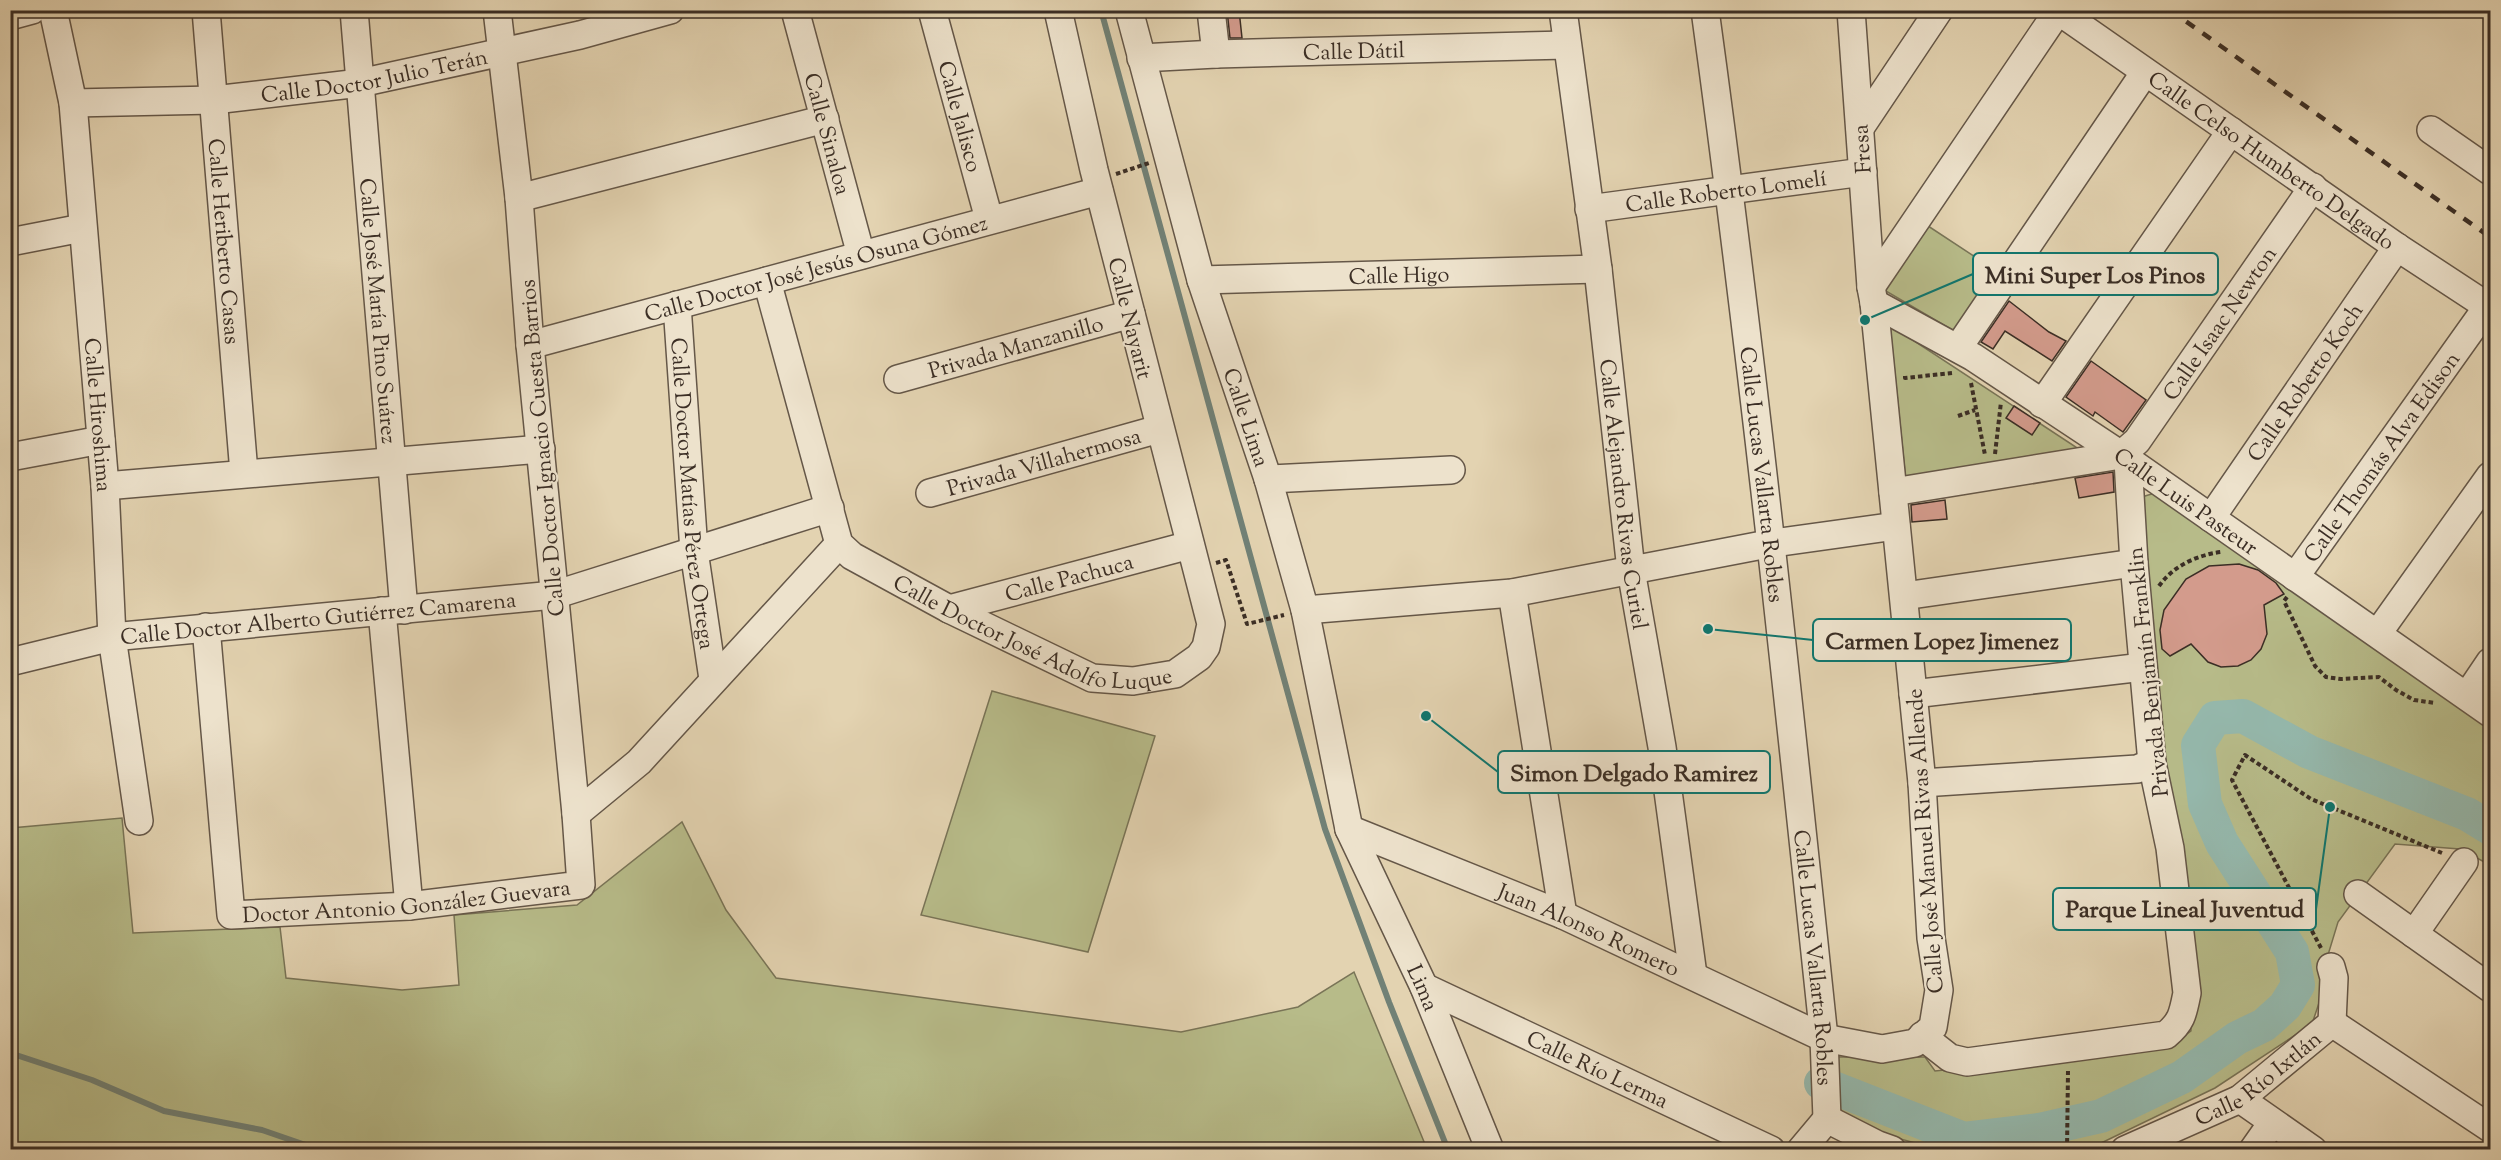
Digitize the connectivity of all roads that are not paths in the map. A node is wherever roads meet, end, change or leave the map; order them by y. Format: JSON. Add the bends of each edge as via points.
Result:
{"nodes":[{"id":1,"x":32,"y":10,"type":"edge"},
{"id":2,"x":53,"y":10,"type":"edge"},
{"id":3,"x":206,"y":10,"type":"edge"},
{"id":4,"x":354,"y":10,"type":"edge"},
{"id":5,"x":498,"y":10,"type":"edge"},
{"id":6,"x":670,"y":10,"type":"edge"},
{"id":7,"x":795,"y":10,"type":"edge"},
{"id":8,"x":932,"y":10,"type":"edge"},
{"id":9,"x":1058,"y":10,"type":"edge"},
{"id":10,"x":1129,"y":10,"type":"edge"},
{"id":11,"x":1210,"y":10,"type":"edge"},
{"id":12,"x":1563,"y":10,"type":"edge"},
{"id":13,"x":1704,"y":10,"type":"edge"},
{"id":14,"x":1851,"y":10,"type":"edge"},
{"id":15,"x":1939,"y":10,"type":"edge"},
{"id":16,"x":2058,"y":11,"type":"edge"},
{"id":17,"x":10,"y":16,"type":"edge"},
{"id":18,"x":1567,"y":45,"type":"junction"},
{"id":19,"x":501,"y":53,"type":"junction"},
{"id":20,"x":1216,"y":54,"type":"junction"},
{"id":21,"x":1141,"y":58,"type":"junction"},
{"id":22,"x":2145,"y":72,"type":"junction"},
{"id":23,"x":360,"y":83,"type":"junction"},
{"id":24,"x":214,"y":100,"type":"junction"},
{"id":25,"x":73,"y":103,"type":"junction"},
{"id":26,"x":825,"y":119,"type":"junction"},
{"id":27,"x":1860,"y":128,"type":"junction"},
{"id":28,"x":2231,"y":130,"type":"junction"},
{"id":29,"x":2431,"y":130,"type":"dead end"},
{"id":30,"x":2490,"y":171,"type":"edge"},
{"id":31,"x":1863,"y":172,"type":"junction"},
{"id":32,"x":1097,"y":185,"type":"junction"},
{"id":33,"x":2313,"y":187,"type":"junction"},
{"id":34,"x":1730,"y":189,"type":"junction"},
{"id":35,"x":519,"y":198,"type":"junction"},
{"id":36,"x":1590,"y":209,"type":"junction"},
{"id":37,"x":989,"y":219,"type":"junction"},
{"id":38,"x":82,"y":228,"type":"junction"},
{"id":39,"x":10,"y":242,"type":"edge"},
{"id":40,"x":2397,"y":247,"type":"junction"},
{"id":41,"x":861,"y":255,"type":"junction"},
{"id":42,"x":1598,"y":269,"type":"junction"},
{"id":43,"x":1201,"y":280,"type":"junction"},
{"id":44,"x":767,"y":281,"type":"junction"},
{"id":45,"x":1872,"y":295,"type":"junction"},
{"id":46,"x":677,"y":305,"type":"junction"},
{"id":47,"x":2489,"y":307,"type":"edge"},
{"id":48,"x":1131,"y":314,"type":"junction"},
{"id":49,"x":530,"y":345,"type":"junction"},
{"id":50,"x":1964,"y":367,"type":"junction"},
{"id":51,"x":898,"y":379,"type":"dead end"},
{"id":52,"x":2042,"y":404,"type":"junction"},
{"id":53,"x":1159,"y":429,"type":"junction"},
{"id":54,"x":101,"y":440,"type":"junction"},
{"id":55,"x":541,"y":449,"type":"junction"},
{"id":56,"x":10,"y":457,"type":"edge"},
{"id":57,"x":2125,"y":458,"type":"junction"},
{"id":58,"x":392,"y":460,"type":"junction"},
{"id":59,"x":1451,"y":470,"type":"dead end"},
{"id":60,"x":244,"y":473,"type":"junction"},
{"id":61,"x":2490,"y":477,"type":"edge"},
{"id":62,"x":1268,"y":479,"type":"junction"},
{"id":63,"x":105,"y":486,"type":"junction"},
{"id":64,"x":1893,"y":492,"type":"junction"},
{"id":65,"x":930,"y":493,"type":"dead end"},
{"id":66,"x":830,"y":508,"type":"junction"},
{"id":67,"x":2211,"y":518,"type":"junction"},
{"id":68,"x":1896,"y":526,"type":"junction"},
{"id":69,"x":1773,"y":543,"type":"junction"},
{"id":70,"x":839,"y":544,"type":"junction"},
{"id":71,"x":694,"y":551,"type":"junction"},
{"id":72,"x":1193,"y":557,"type":"junction"},
{"id":73,"x":2134,"y":563,"type":"junction"},
{"id":74,"x":1631,"y":570,"type":"junction"},
{"id":75,"x":2292,"y":585,"type":"junction"},
{"id":76,"x":1512,"y":593,"type":"junction"},
{"id":77,"x":554,"y":595,"type":"junction"},
{"id":78,"x":1904,"y":596,"type":"junction"},
{"id":79,"x":950,"y":609,"type":"junction"},
{"id":80,"x":393,"y":610,"type":"junction"},
{"id":81,"x":1305,"y":610,"type":"junction"},
{"id":82,"x":1211,"y":624,"type":"joint"},
{"id":83,"x":206,"y":627,"type":"junction"},
{"id":84,"x":2378,"y":633,"type":"junction"},
{"id":85,"x":112,"y":637,"type":"junction"},
{"id":86,"x":10,"y":662,"type":"edge"},
{"id":87,"x":2490,"y":662,"type":"edge"},
{"id":88,"x":2143,"y":667,"type":"junction"},
{"id":89,"x":713,"y":679,"type":"junction"},
{"id":90,"x":1914,"y":694,"type":"junction"},
{"id":91,"x":2467,"y":696,"type":"junction"},
{"id":92,"x":2490,"y":713,"type":"edge"},
{"id":93,"x":2152,"y":763,"type":"junction"},
{"id":94,"x":1922,"y":783,"type":"junction"},
{"id":95,"x":576,"y":814,"type":"junction"},
{"id":96,"x":139,"y":821,"type":"dead end"},
{"id":97,"x":1348,"y":829,"type":"junction"},
{"id":98,"x":2464,"y":862,"type":"road end"},
{"id":99,"x":581,"y":885,"type":"joint"},
{"id":100,"x":2358,"y":894,"type":"dead end"},
{"id":101,"x":409,"y":906,"type":"junction"},
{"id":102,"x":1563,"y":915,"type":"junction"},
{"id":103,"x":2414,"y":934,"type":"junction"},
{"id":104,"x":2331,"y":967,"type":"road end"},
{"id":105,"x":1693,"y":975,"type":"junction"},
{"id":106,"x":1424,"y":987,"type":"junction"},
{"id":107,"x":2490,"y":988,"type":"edge"},
{"id":108,"x":2332,"y":1023,"type":"junction"},
{"id":109,"x":1922,"y":1036,"type":"junction"},
{"id":110,"x":1824,"y":1038,"type":"junction"},
{"id":111,"x":2240,"y":1099,"type":"junction"},
{"id":112,"x":1827,"y":1119,"type":"junction"},
{"id":113,"x":2272,"y":1123,"type":"junction"},
{"id":114,"x":2490,"y":1128,"type":"edge"},
{"id":115,"x":1491,"y":1148,"type":"edge"},
{"id":116,"x":1771,"y":1149,"type":"edge"},
{"id":117,"x":1801,"y":1149,"type":"edge"},
{"id":118,"x":1892,"y":1149,"type":"edge"},
{"id":119,"x":2126,"y":1149,"type":"edge"},
{"id":120,"x":2253,"y":1149,"type":"edge"},
{"id":121,"x":2313,"y":1149,"type":"edge"}],
"edges":[{"from":1,"to":17,"type":"street"},
{"from":2,"to":25,"type":"street","name":"Calle Hiroshima"},
{"from":3,"to":24,"type":"street","name":"Calle Heriberto Casas"},
{"from":4,"to":23,"type":"street","name":"Calle José María Pino Suárez"},
{"from":5,"to":19,"type":"street","name":"Calle Doctor Ignacio Cuesta Barrios"},
{"from":6,"to":19,"type":"street","name":"Calle Doctor Julio Terán"},
{"from":7,"to":26,"type":"street","name":"Calle Sinaloa"},
{"from":8,"to":37,"type":"street","name":"Calle Jalisco"},
{"from":9,"to":32,"type":"street","name":"Calle Nayarit"},
{"from":10,"to":21,"type":"street","name":"Calle Lima"},
{"from":11,"to":20,"type":"street"},
{"from":12,"to":18,"type":"street","name":"Calle Alejandro Rivas Curiel"},
{"from":13,"to":34,"type":"street","name":"Calle Lucas Vallarta Robles"},
{"from":14,"to":27,"type":"street","name":"Fresa"},
{"from":15,"to":27,"type":"street"},
{"from":16,"to":22,"type":"street","name":"Calle Celso Humberto Delgado"},
{"from":16,"to":45,"type":"street"},
{"from":18,"to":20,"type":"street","name":"Calle Dátil"},
{"from":18,"to":36,"type":"street","name":"Calle Alejandro Rivas Curiel"},
{"from":19,"to":23,"type":"street","name":"Calle Doctor Julio Terán"},
{"from":19,"to":35,"type":"street","name":"Calle Doctor Ignacio Cuesta Barrios"},
{"from":20,"to":21,"type":"street","name":"Calle Dátil"},
{"from":21,"to":43,"type":"street","name":"Calle Lima"},
{"from":22,"to":28,"type":"street","name":"Calle Celso Humberto Delgado"},
{"from":22,"to":50,"type":"street"},
{"from":23,"to":24,"type":"street","name":"Calle Doctor Julio Terán"},
{"from":23,"to":58,"type":"street","name":"Calle José María Pino Suárez"},
{"from":24,"to":25,"type":"street","name":"Calle Doctor Julio Terán"},
{"from":24,"to":60,"type":"street","name":"Calle Heriberto Casas"},
{"from":25,"to":38,"type":"street","name":"Calle Hiroshima"},
{"from":26,"to":35,"type":"street"},
{"from":26,"to":41,"type":"street","name":"Calle Sinaloa"},
{"from":27,"to":31,"type":"street","name":"Fresa"},
{"from":28,"to":33,"type":"street","name":"Calle Celso Humberto Delgado"},
{"from":28,"to":52,"type":"street"},
{"from":29,"to":30,"type":"street"},
{"from":31,"to":34,"type":"street","name":"Calle Roberto Lomelí"},
{"from":31,"to":45,"type":"street","name":"Fresa"},
{"from":32,"to":37,"type":"street","name":"Calle Doctor José Jesús Osuna Gómez"},
{"from":32,"to":48,"type":"street","name":"Calle Nayarit"},
{"from":33,"to":40,"type":"street","name":"Calle Celso Humberto Delgado"},
{"from":33,"to":57,"type":"street","name":"Calle Isaac Newton"},
{"from":34,"to":36,"type":"street","name":"Calle Roberto Lomelí"},
{"from":34,"to":69,"type":"street","name":"Calle Lucas Vallarta Robles"},
{"from":35,"to":49,"type":"street","name":"Calle Doctor Ignacio Cuesta Barrios"},
{"from":36,"to":42,"type":"street","name":"Calle Alejandro Rivas Curiel"},
{"from":37,"to":41,"type":"street","name":"Calle Doctor José Jesús Osuna Gómez"},
{"from":38,"to":39,"type":"street"},
{"from":38,"to":54,"type":"street","name":"Calle Hiroshima"},
{"from":40,"to":47,"type":"street","name":"Calle Celso Humberto Delgado"},
{"from":40,"to":67,"type":"street","name":"Calle Roberto Koch"},
{"from":41,"to":44,"type":"street","name":"Calle Doctor José Jesús Osuna Gómez"},
{"from":42,"to":43,"type":"street","name":"Calle Higo"},
{"from":42,"to":74,"type":"street","name":"Calle Alejandro Rivas Curiel"},
{"from":43,"to":62,"type":"street","name":"Calle Lima"},
{"from":44,"to":46,"type":"street","name":"Calle Doctor José Jesús Osuna Gómez"},
{"from":44,"to":66,"type":"street"},
{"from":45,"to":50,"type":"street","name":"Calle Luis Pasteur"},
{"from":45,"to":64,"type":"street","name":"Calle José Manuel Rivas Allende"},
{"from":46,"to":49,"type":"street","name":"Calle Doctor José Jesús Osuna Gómez"},
{"from":46,"to":71,"type":"street","name":"Calle Doctor Matías Pérez Ortega"},
{"from":47,"to":75,"type":"street","name":"Calle Thomás Alva Edison"},
{"from":48,"to":51,"type":"street","name":"Privada Manzanillo"},
{"from":48,"to":53,"type":"street","name":"Calle Nayarit"},
{"from":49,"to":55,"type":"street","name":"Calle Doctor Ignacio Cuesta Barrios"},
{"from":50,"to":52,"type":"street","name":"Calle Luis Pasteur"},
{"from":52,"to":57,"type":"street","name":"Calle Luis Pasteur"},
{"from":53,"to":65,"type":"street","name":"Privada Villahermosa"},
{"from":53,"to":72,"type":"street","name":"Calle Nayarit"},
{"from":54,"to":56,"type":"street"},
{"from":54,"to":63,"type":"street","name":"Calle Hiroshima"},
{"from":55,"to":58,"type":"street"},
{"from":55,"to":77,"type":"street","name":"Calle Doctor Ignacio Cuesta Barrios"},
{"from":57,"to":64,"type":"street"},
{"from":57,"to":67,"type":"street","name":"Calle Luis Pasteur"},
{"from":57,"to":73,"type":"street","name":"Privada Benjamín Franklin"},
{"from":58,"to":60,"type":"street"},
{"from":58,"to":80,"type":"street","name":"Calle José María Pino Suárez"},
{"from":59,"to":62,"type":"street"},
{"from":60,"to":63,"type":"street"},
{"from":61,"to":84,"type":"street"},
{"from":62,"to":81,"type":"street","name":"Calle Lima"},
{"from":63,"to":85,"type":"street","name":"Calle Hiroshima"},
{"from":64,"to":68,"type":"street","name":"Calle José Manuel Rivas Allende"},
{"from":66,"to":70,"type":"street"},
{"from":66,"to":71,"type":"street","name":"Calle Doctor Alberto Gutiérrez Camarena"},
{"from":67,"to":75,"type":"street","name":"Calle Luis Pasteur"},
{"from":68,"to":69,"type":"street"},
{"from":68,"to":78,"type":"street","name":"Calle José Manuel Rivas Allende"},
{"from":69,"to":74,"type":"street"},
{"from":69,"to":110,"type":"street","name":"Calle Lucas Vallarta Robles"},
{"from":70,"to":79,"type":"street","name":"Calle Doctor José Adolfo Luque","via":[[852,556]]},
{"from":70,"to":89,"type":"street"},
{"from":71,"to":77,"type":"street","name":"Calle Doctor Alberto Gutiérrez Camarena"},
{"from":71,"to":89,"type":"street","name":"Calle Doctor Matías Pérez Ortega"},
{"from":72,"to":79,"type":"street","name":"Calle Pachuca"},
{"from":72,"to":82,"type":"street","name":"Calle Nayarit"},
{"from":73,"to":78,"type":"street"},
{"from":73,"to":88,"type":"street","name":"Privada Benjamín Franklin"},
{"from":74,"to":76,"type":"street"},
{"from":74,"to":105,"type":"street","name":"Calle Alejandro Rivas Curiel","via":[[1662,747]]},
{"from":75,"to":84,"type":"street","name":"Calle Luis Pasteur"},
{"from":76,"to":81,"type":"street"},
{"from":76,"to":102,"type":"street"},
{"from":77,"to":80,"type":"street","name":"Calle Doctor Alberto Gutiérrez Camarena"},
{"from":77,"to":95,"type":"street","name":"Calle Doctor Ignacio Cuesta Barrios"},
{"from":78,"to":90,"type":"street","name":"Calle José Manuel Rivas Allende"},
{"from":79,"to":82,"type":"street","name":"Calle Doctor José Adolfo Luque","via":[[1092,678],[1133,681],[1175,674],[1199,657],[1206,647]]},
{"from":80,"to":83,"type":"street","name":"Calle Doctor Alberto Gutiérrez Camarena"},
{"from":80,"to":101,"type":"street","name":"Calle José María Pino Suárez"},
{"from":81,"to":97,"type":"street","name":"Calle Lima"},
{"from":83,"to":85,"type":"street","name":"Calle Doctor Alberto Gutiérrez Camarena"},
{"from":83,"to":101,"type":"street","name":"Doctor Antonio González Guevara","via":[[231,915]]},
{"from":84,"to":91,"type":"street","name":"Calle Luis Pasteur"},
{"from":85,"to":86,"type":"street","name":"Calle Doctor Alberto Gutiérrez Camarena"},
{"from":85,"to":96,"type":"street","name":"Calle Hiroshima"},
{"from":87,"to":91,"type":"street"},
{"from":88,"to":90,"type":"street"},
{"from":88,"to":93,"type":"street","name":"Privada Benjamín Franklin"},
{"from":89,"to":95,"type":"street","via":[[639,762]]},
{"from":90,"to":94,"type":"street","name":"Calle José Manuel Rivas Allende"},
{"from":91,"to":92,"type":"street","name":"Calle Luis Pasteur"},
{"from":93,"to":94,"type":"street","via":[[2137,769]]},
{"from":93,"to":109,"type":"street","name":"Privada Benjamín Franklin","via":[[2170,848],[2187,993],[2178,1025],[2166,1035],[1967,1062],[1950,1058]]},
{"from":94,"to":109,"type":"street","name":"Calle José Manuel Rivas Allende","via":[[1931,938],[1939,990],[1933,1027]]},
{"from":95,"to":99,"type":"street","name":"Calle Doctor Ignacio Cuesta Barrios"},
{"from":97,"to":102,"type":"street","name":"Juan Alonso Romero"},
{"from":97,"to":106,"type":"street","name":"Lima"},
{"from":98,"to":103,"type":"street"},
{"from":99,"to":101,"type":"street","name":"Doctor Antonio González Guevara"},
{"from":100,"to":103,"type":"street"},
{"from":102,"to":105,"type":"street","name":"Juan Alonso Romero"},
{"from":103,"to":107,"type":"street"},
{"from":104,"to":108,"type":"street","name":"Calle Río Ixtlán"},
{"from":105,"to":110,"type":"street","name":"Juan Alonso Romero"},
{"from":106,"to":115,"type":"street","name":"Lima"},
{"from":106,"to":116,"type":"street","name":"Calle Río Lerma"},
{"from":108,"to":111,"type":"street","name":"Calle Río Ixtlán"},
{"from":108,"to":114,"type":"street"},
{"from":109,"to":110,"type":"street","via":[[1915,1042],[1882,1049]]},
{"from":110,"to":112,"type":"street","name":"Calle Lucas Vallarta Robles"},
{"from":111,"to":113,"type":"street"},
{"from":111,"to":119,"type":"street","name":"Calle Río Ixtlán"},
{"from":112,"to":117,"type":"street"},
{"from":112,"to":118,"type":"street"},
{"from":113,"to":120,"type":"street"},
{"from":113,"to":121,"type":"street"}]}
